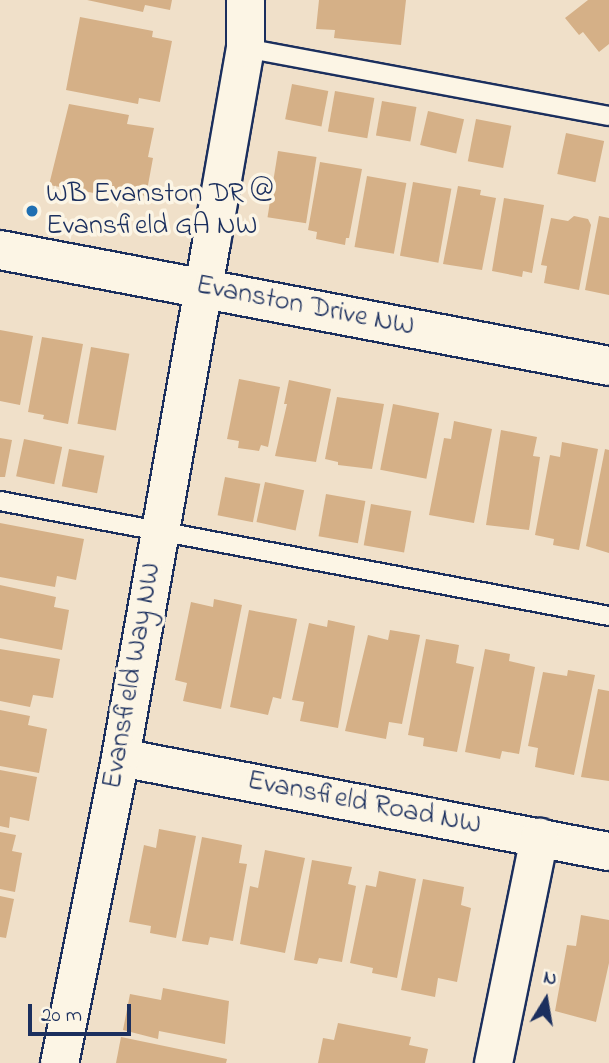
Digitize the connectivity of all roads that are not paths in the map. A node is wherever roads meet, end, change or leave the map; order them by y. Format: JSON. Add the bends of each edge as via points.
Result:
{"nodes":[{"id":1,"x":244,"y":0,"type":"edge"},
{"id":2,"x":245,"y":48,"type":"junction"},
{"id":3,"x":609,"y":116,"type":"edge"},
{"id":4,"x":0,"y":250,"type":"edge"},
{"id":5,"x":203,"y":288,"type":"junction"},
{"id":6,"x":609,"y":366,"type":"edge"},
{"id":7,"x":0,"y":501,"type":"edge"},
{"id":8,"x":158,"y":531,"type":"junction"},
{"id":9,"x":609,"y":617,"type":"edge"},
{"id":10,"x":120,"y":757,"type":"junction"},
{"id":11,"x":538,"y":837,"type":"junction"},
{"id":12,"x":609,"y":851,"type":"edge"},
{"id":13,"x":59,"y":1063,"type":"edge"},
{"id":14,"x":493,"y":1063,"type":"edge"}],
"edges":[{"from":1,"to":2,"type":"street","name":"Evansfield Way NW"},
{"from":2,"to":3,"type":"lane"},
{"from":2,"to":5,"type":"street","name":"Evansfield Way NW"},
{"from":4,"to":5,"type":"street","name":"Evanston Drive NW"},
{"from":5,"to":6,"type":"street","name":"Evanston Drive NW"},
{"from":5,"to":8,"type":"street","name":"Evansfield Way NW"},
{"from":7,"to":8,"type":"lane"},
{"from":8,"to":9,"type":"lane"},
{"from":8,"to":10,"type":"street","name":"Evansfield Way NW"},
{"from":10,"to":11,"type":"street","name":"Evansfield Road NW"},
{"from":10,"to":13,"type":"street","name":"Evansfield Way NW"},
{"from":11,"to":12,"type":"street","name":"Evansfield Road NW"},
{"from":11,"to":14,"type":"street"}]}
